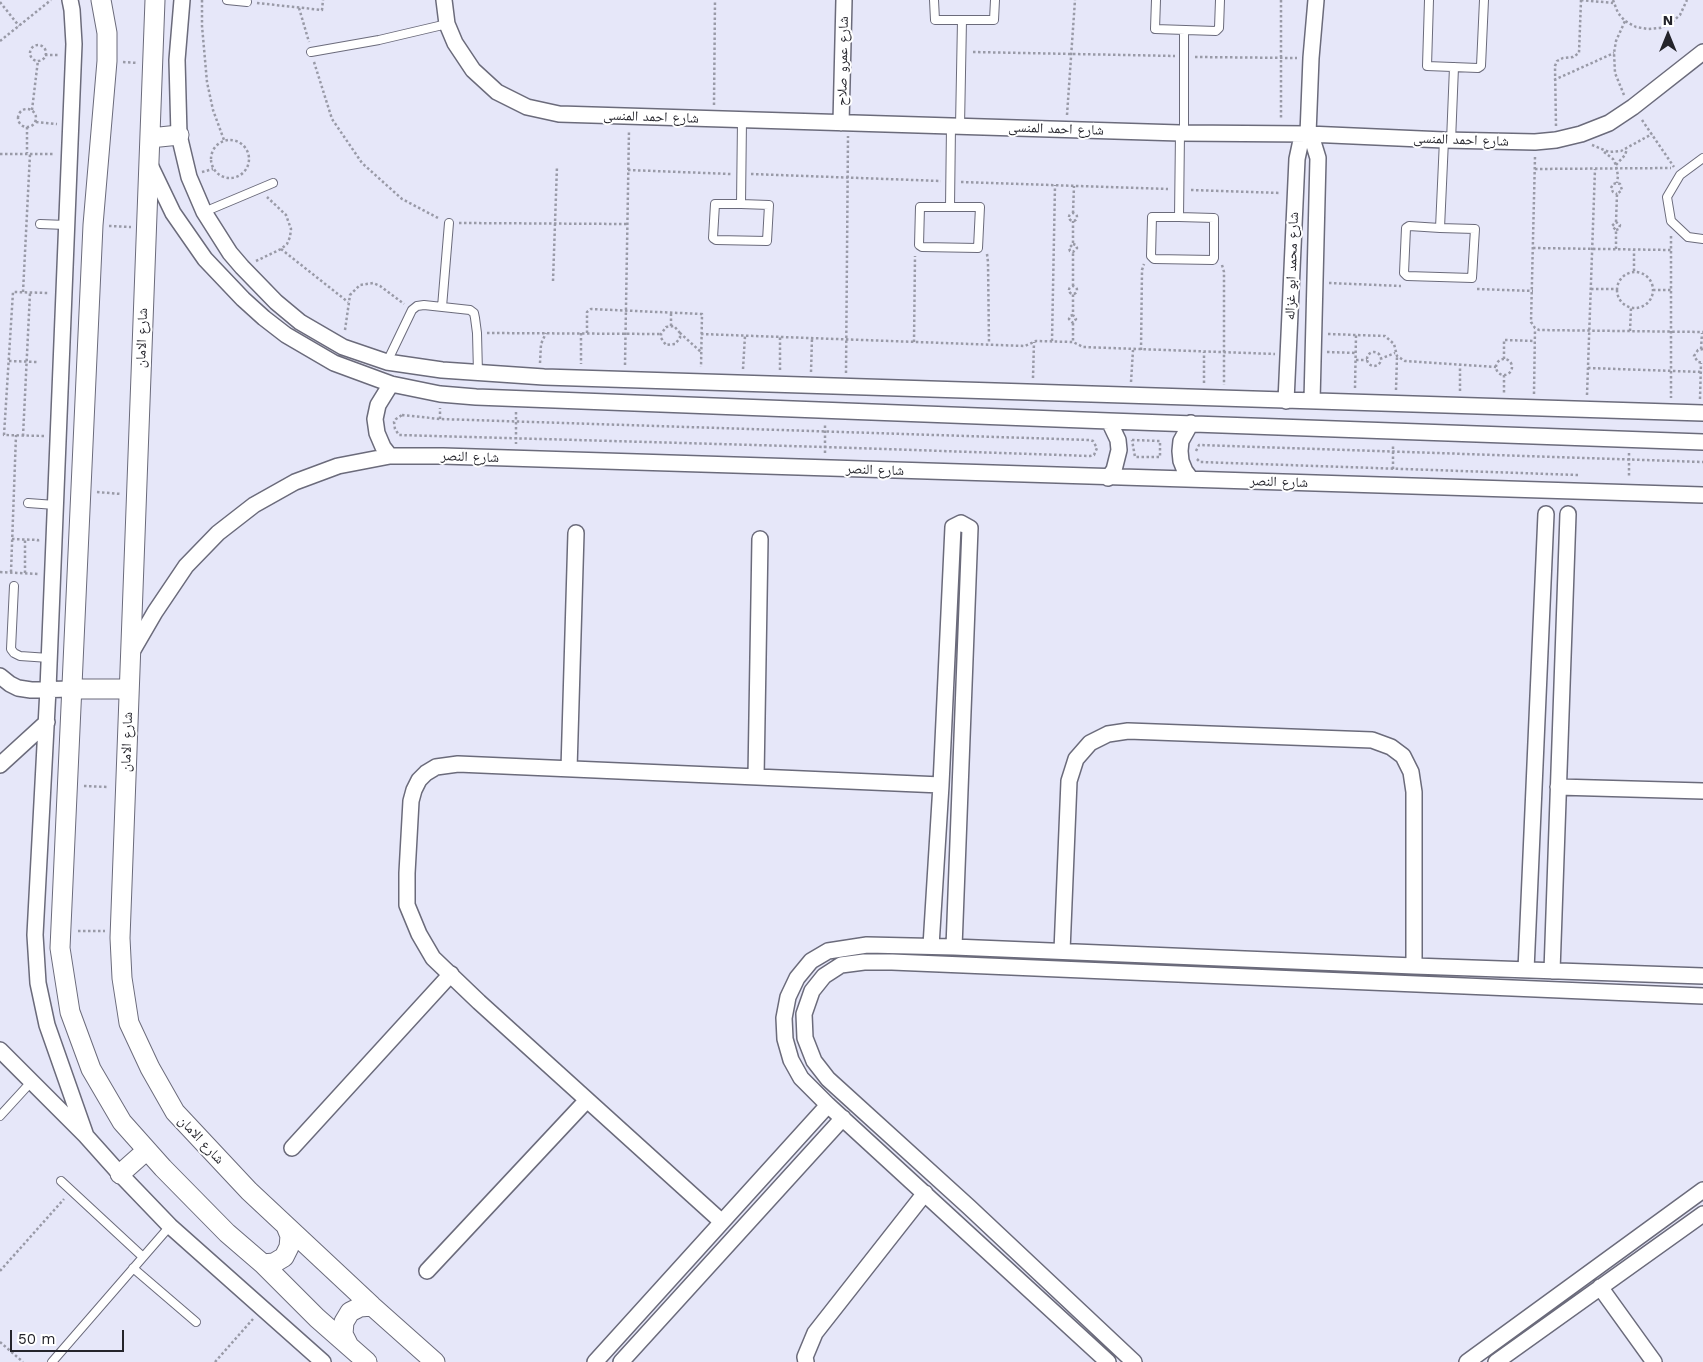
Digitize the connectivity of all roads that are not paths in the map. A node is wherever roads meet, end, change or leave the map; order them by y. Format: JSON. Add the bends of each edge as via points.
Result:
{"nodes":[{"id":1,"x":70,"y":0,"type":"edge"},
{"id":2,"x":101,"y":0,"type":"edge"},
{"id":3,"x":155,"y":0,"type":"edge"},
{"id":4,"x":182,"y":0,"type":"edge"},
{"id":5,"x":227,"y":0,"type":"edge"},
{"id":6,"x":444,"y":0,"type":"edge"},
{"id":7,"x":844,"y":0,"type":"edge"},
{"id":8,"x":934,"y":0,"type":"edge"},
{"id":9,"x":995,"y":0,"type":"edge"},
{"id":10,"x":1156,"y":0,"type":"edge"},
{"id":11,"x":1220,"y":0,"type":"edge"},
{"id":12,"x":1316,"y":0,"type":"edge"},
{"id":13,"x":1429,"y":0,"type":"edge"},
{"id":14,"x":1484,"y":0,"type":"edge"},
{"id":15,"x":248,"y":2,"type":"road end"},
{"id":16,"x":962,"y":20,"type":"junction"},
{"id":17,"x":447,"y":24,"type":"junction"},
{"id":18,"x":1184,"y":30,"type":"junction"},
{"id":19,"x":311,"y":52,"type":"road end"},
{"id":20,"x":1703,"y":52,"type":"edge"},
{"id":21,"x":1454,"y":67,"type":"junction"},
{"id":22,"x":742,"y":120,"type":"junction"},
{"id":23,"x":845,"y":123,"type":"junction"},
{"id":24,"x":956,"y":126,"type":"junction"},
{"id":25,"x":1182,"y":133,"type":"junction"},
{"id":26,"x":1308,"y":134,"type":"junction"},
{"id":27,"x":179,"y":135,"type":"junction"},
{"id":28,"x":150,"y":138,"type":"junction"},
{"id":29,"x":1448,"y":141,"type":"junction"},
{"id":30,"x":1703,"y":158,"type":"edge"},
{"id":31,"x":149,"y":163,"type":"junction"},
{"id":32,"x":272,"y":183,"type":"dead end"},
{"id":33,"x":741,"y":204,"type":"junction"},
{"id":34,"x":950,"y":207,"type":"junction"},
{"id":35,"x":204,"y":212,"type":"junction"},
{"id":36,"x":1179,"y":217,"type":"junction"},
{"id":37,"x":40,"y":224,"type":"dead end"},
{"id":38,"x":450,"y":224,"type":"road end"},
{"id":39,"x":66,"y":225,"type":"junction"},
{"id":40,"x":1440,"y":228,"type":"junction"},
{"id":41,"x":1703,"y":239,"type":"edge"},
{"id":42,"x":442,"y":307,"type":"junction"},
{"id":43,"x":387,"y":362,"type":"junction"},
{"id":44,"x":478,"y":373,"type":"junction"},
{"id":45,"x":391,"y":384,"type":"junction"},
{"id":46,"x":878,"y":388,"type":"junction"},
{"id":47,"x":1286,"y":401,"type":"junction"},
{"id":48,"x":1312,"y":401,"type":"junction"},
{"id":49,"x":1431,"y":404,"type":"junction"},
{"id":50,"x":878,"y":411,"type":"junction"},
{"id":51,"x":1701,"y":413,"type":"edge"},
{"id":52,"x":1109,"y":421,"type":"junction"},
{"id":53,"x":1191,"y":423,"type":"junction"},
{"id":54,"x":1430,"y":432,"type":"junction"},
{"id":55,"x":1703,"y":442,"type":"edge"},
{"id":56,"x":390,"y":456,"type":"junction"},
{"id":57,"x":1108,"y":478,"type":"junction"},
{"id":58,"x":1191,"y":479,"type":"junction"},
{"id":59,"x":1703,"y":495,"type":"edge"},
{"id":60,"x":28,"y":503,"type":"dead end"},
{"id":61,"x":55,"y":505,"type":"junction"},
{"id":62,"x":1546,"y":514,"type":"dead end"},
{"id":63,"x":1568,"y":514,"type":"dead end"},
{"id":64,"x":576,"y":533,"type":"dead end"},
{"id":65,"x":760,"y":539,"type":"dead end"},
{"id":66,"x":14,"y":586,"type":"dead end"},
{"id":67,"x":949,"y":606,"type":"junction"},
{"id":68,"x":967,"y":606,"type":"junction"},
{"id":69,"x":130,"y":656,"type":"junction"},
{"id":70,"x":49,"y":658,"type":"junction"},
{"id":71,"x":1539,"y":665,"type":"junction"},
{"id":72,"x":1562,"y":665,"type":"junction"},
{"id":73,"x":0,"y":676,"type":"edge"},
{"id":74,"x":48,"y":689,"type":"junction"},
{"id":75,"x":71,"y":689,"type":"junction"},
{"id":76,"x":128,"y":689,"type":"junction"},
{"id":77,"x":46,"y":722,"type":"junction"},
{"id":78,"x":0,"y":765,"type":"edge"},
{"id":79,"x":569,"y":768,"type":"junction"},
{"id":80,"x":756,"y":777,"type":"junction"},
{"id":81,"x":941,"y":786,"type":"junction"},
{"id":82,"x":1558,"y":787,"type":"junction"},
{"id":83,"x":1703,"y":791,"type":"edge"},
{"id":84,"x":936,"y":864,"type":"junction"},
{"id":85,"x":958,"y":865,"type":"junction"},
{"id":86,"x":1530,"y":869,"type":"junction"},
{"id":87,"x":1555,"y":869,"type":"junction"},
{"id":88,"x":931,"y":946,"type":"junction"},
{"id":89,"x":954,"y":947,"type":"junction"},
{"id":90,"x":1062,"y":951,"type":"junction"},
{"id":91,"x":1198,"y":958,"type":"junction"},
{"id":92,"x":1414,"y":966,"type":"junction"},
{"id":93,"x":1526,"y":970,"type":"junction"},
{"id":94,"x":1552,"y":971,"type":"junction"},
{"id":95,"x":451,"y":974,"type":"junction"},
{"id":96,"x":1198,"y":974,"type":"junction"},
{"id":97,"x":1703,"y":976,"type":"edge"},
{"id":98,"x":1703,"y":996,"type":"edge"},
{"id":99,"x":0,"y":1050,"type":"edge"},
{"id":100,"x":0,"y":1067,"type":"edge"},
{"id":101,"x":17,"y":1067,"type":"junction"},
{"id":102,"x":32,"y":1082,"type":"junction"},
{"id":103,"x":587,"y":1100,"type":"junction"},
{"id":104,"x":828,"y":1105,"type":"junction"},
{"id":105,"x":0,"y":1116,"type":"edge"},
{"id":106,"x":842,"y":1118,"type":"junction"},
{"id":107,"x":86,"y":1136,"type":"junction"},
{"id":108,"x":292,"y":1148,"type":"dead end"},
{"id":109,"x":147,"y":1150,"type":"junction"},
{"id":110,"x":784,"y":1154,"type":"junction"},
{"id":111,"x":798,"y":1167,"type":"junction"},
{"id":112,"x":120,"y":1174,"type":"junction"},
{"id":113,"x":61,"y":1181,"type":"dead end"},
{"id":114,"x":1703,"y":1190,"type":"edge"},
{"id":115,"x":925,"y":1193,"type":"junction"},
{"id":116,"x":1703,"y":1214,"type":"edge"},
{"id":117,"x":722,"y":1222,"type":"junction"},
{"id":118,"x":170,"y":1226,"type":"junction"},
{"id":119,"x":286,"y":1226,"type":"junction"},
{"id":120,"x":143,"y":1257,"type":"junction"},
{"id":121,"x":263,"y":1264,"type":"junction"},
{"id":122,"x":133,"y":1268,"type":"junction"},
{"id":123,"x":427,"y":1271,"type":"dead end"},
{"id":124,"x":1600,"y":1287,"type":"junction"},
{"id":125,"x":1066,"y":1298,"type":"junction"},
{"id":126,"x":372,"y":1306,"type":"junction"},
{"id":127,"x":1053,"y":1311,"type":"junction"},
{"id":128,"x":196,"y":1322,"type":"dead end"},
{"id":129,"x":1496,"y":1340,"type":"junction"},
{"id":130,"x":348,"y":1344,"type":"junction"},
{"id":131,"x":1502,"y":1358,"type":"edge"},
{"id":132,"x":52,"y":1362,"type":"edge"},
{"id":133,"x":323,"y":1362,"type":"edge"},
{"id":134,"x":367,"y":1362,"type":"edge"},
{"id":135,"x":435,"y":1362,"type":"edge"},
{"id":136,"x":595,"y":1362,"type":"edge"},
{"id":137,"x":621,"y":1362,"type":"edge"},
{"id":138,"x":806,"y":1362,"type":"edge"},
{"id":139,"x":1108,"y":1362,"type":"edge"},
{"id":140,"x":1134,"y":1362,"type":"edge"},
{"id":141,"x":1467,"y":1362,"type":"edge"},
{"id":142,"x":1654,"y":1362,"type":"edge"}],
"edges":[{"from":1,"to":39,"type":"street","via":[[74,26]]},
{"from":2,"to":75,"type":"street","via":[[107,33],[106,61],[93,226]]},
{"from":3,"to":28,"type":"street","name":"شارع الامان"},
{"from":4,"to":27,"type":"street","via":[[177,60]]},
{"from":5,"to":15,"type":"lane"},
{"from":6,"to":17,"type":"street","name":"شارع احمد المنسى"},
{"from":7,"to":23,"type":"street","name":"شارع عمرو صلاح"},
{"from":8,"to":16,"type":"lane","via":[[935,20]]},
{"from":9,"to":16,"type":"lane","via":[[994,20]]},
{"from":10,"to":18,"type":"lane","via":[[1155,29]]},
{"from":11,"to":18,"type":"lane","via":[[1217,31]]},
{"from":12,"to":26,"type":"street","name":"شارع محمد ابو غزاله"},
{"from":13,"to":21,"type":"lane","via":[[1427,66]]},
{"from":14,"to":21,"type":"lane","via":[[1481,67]]},
{"from":16,"to":24,"type":"lane"},
{"from":17,"to":19,"type":"lane"},
{"from":17,"to":22,"type":"street","name":"شارع احمد المنسى","via":[[473,70],[497,92],[527,107],[558,114]]},
{"from":18,"to":25,"type":"lane"},
{"from":20,"to":29,"type":"street","name":"شارع احمد المنسى","via":[[1634,107],[1609,123],[1581,134],[1535,142]]},
{"from":21,"to":29,"type":"lane"},
{"from":22,"to":23,"type":"street","name":"شارع احمد المنسى"},
{"from":22,"to":33,"type":"lane"},
{"from":23,"to":24,"type":"street","name":"شارع احمد المنسى"},
{"from":24,"to":25,"type":"street","name":"شارع احمد المنسى"},
{"from":24,"to":34,"type":"lane"},
{"from":25,"to":26,"type":"street","name":"شارع احمد المنسى"},
{"from":25,"to":36,"type":"lane"},
{"from":26,"to":29,"type":"street","name":"شارع احمد المنسى"},
{"from":26,"to":47,"type":"street","name":"شارع محمد ابو غزاله","via":[[1300,145],[1297,159]]},
{"from":26,"to":48,"type":"street","name":"شارع محمد ابو غزاله","via":[[1318,158]]},
{"from":27,"to":28,"type":"street"},
{"from":27,"to":35,"type":"street","via":[[189,177]]},
{"from":28,"to":31,"type":"street","name":"شارع الامان"},
{"from":29,"to":40,"type":"lane"},
{"from":30,"to":41,"type":"lane","via":[[1680,175],[1667,197],[1671,221],[1688,237]]},
{"from":31,"to":45,"type":"street","via":[[173,213],[205,258],[243,299],[286,335],[334,363]]},
{"from":31,"to":69,"type":"street","name":"شارع الامان"},
{"from":32,"to":35,"type":"lane"},
{"from":33,"to":33,"type":"lane","via":[[715,204],[714,239],[767,241],[768,204]]},
{"from":34,"to":34,"type":"lane","via":[[980,207],[979,248],[919,245],[920,207]]},
{"from":35,"to":43,"type":"street","via":[[242,267],[300,322],[343,347]]},
{"from":36,"to":36,"type":"lane","via":[[1214,218],[1214,259],[1151,257],[1152,217]]},
{"from":37,"to":39,"type":"lane"},
{"from":38,"to":42,"type":"lane"},
{"from":39,"to":61,"type":"street"},
{"from":40,"to":40,"type":"lane","via":[[1406,228],[1405,274],[1472,278],[1475,229]]},
{"from":42,"to":43,"type":"lane","via":[[424,305],[412,310]]},
{"from":42,"to":44,"type":"lane","via":[[474,313]]},
{"from":43,"to":44,"type":"street"},
{"from":44,"to":46,"type":"street"},
{"from":45,"to":50,"type":"street","via":[[440,394]]},
{"from":45,"to":56,"type":"street","via":[[378,405],[375,419],[377,433]]},
{"from":46,"to":47,"type":"street"},
{"from":46,"to":50,"type":"street"},
{"from":47,"to":48,"type":"street"},
{"from":48,"to":49,"type":"street"},
{"from":49,"to":51,"type":"street"},
{"from":49,"to":54,"type":"street"},
{"from":50,"to":52,"type":"street"},
{"from":52,"to":53,"type":"street"},
{"from":52,"to":57,"type":"street","via":[[1119,450],[1114,470]]},
{"from":53,"to":54,"type":"street"},
{"from":53,"to":58,"type":"street","via":[[1181,441],[1180,451],[1181,461]]},
{"from":54,"to":55,"type":"street"},
{"from":56,"to":57,"type":"street","name":"شارع النصر"},
{"from":56,"to":69,"type":"street","name":"شارع النصر","via":[[338,466],[294,482],[247,510],[218,533],[186,566]]},
{"from":57,"to":58,"type":"street","name":"شارع النصر"},
{"from":58,"to":59,"type":"street","name":"شارع النصر"},
{"from":60,"to":61,"type":"lane"},
{"from":61,"to":70,"type":"street"},
{"from":62,"to":71,"type":"street"},
{"from":63,"to":72,"type":"street"},
{"from":64,"to":79,"type":"street"},
{"from":65,"to":80,"type":"street"},
{"from":66,"to":70,"type":"lane","via":[[11,649],[20,656]]},
{"from":67,"to":68,"type":"street"},
{"from":67,"to":68,"type":"street","via":[[953,527],[962,522],[970,528]]},
{"from":67,"to":81,"type":"street"},
{"from":68,"to":85,"type":"street"},
{"from":69,"to":76,"type":"street","name":"شارع الامان"},
{"from":70,"to":74,"type":"street"},
{"from":71,"to":72,"type":"street"},
{"from":71,"to":86,"type":"street"},
{"from":72,"to":82,"type":"street"},
{"from":73,"to":74,"type":"street","via":[[18,688]]},
{"from":74,"to":75,"type":"street"},
{"from":74,"to":77,"type":"street"},
{"from":75,"to":76,"type":"street"},
{"from":75,"to":109,"type":"street","via":[[60,948],[70,1012],[91,1069],[122,1122]]},
{"from":76,"to":119,"type":"street","name":"شارع الامان","via":[[120,931],[122,978],[129,1023],[175,1112]]},
{"from":77,"to":78,"type":"street"},
{"from":77,"to":107,"type":"street","via":[[36,959],[47,1025]]},
{"from":79,"to":80,"type":"street"},
{"from":79,"to":95,"type":"street","via":[[446,764],[419,780],[411,801],[407,905],[433,958]]},
{"from":80,"to":81,"type":"street"},
{"from":81,"to":84,"type":"street"},
{"from":82,"to":83,"type":"street"},
{"from":82,"to":87,"type":"street"},
{"from":84,"to":85,"type":"street"},
{"from":84,"to":88,"type":"street"},
{"from":85,"to":89,"type":"street"},
{"from":86,"to":87,"type":"street"},
{"from":86,"to":93,"type":"street"},
{"from":87,"to":94,"type":"street"},
{"from":88,"to":89,"type":"street"},
{"from":88,"to":104,"type":"street","via":[[867,945],[828,951],[811,961],[798,978],[788,997],[785,1039],[801,1078]]},
{"from":89,"to":90,"type":"street"},
{"from":90,"to":91,"type":"street"},
{"from":90,"to":92,"type":"street","via":[[1068,781],[1076,759],[1090,742],[1108,734],[1128,731],[1372,740],[1403,756],[1411,772],[1414,792]]},
{"from":91,"to":92,"type":"street"},
{"from":91,"to":96,"type":"street"},
{"from":92,"to":93,"type":"street"},
{"from":93,"to":94,"type":"street"},
{"from":94,"to":97,"type":"street"},
{"from":95,"to":103,"type":"street"},
{"from":95,"to":108,"type":"street"},
{"from":96,"to":98,"type":"street"},
{"from":96,"to":125,"type":"street","via":[[864,962],[841,965],[824,976],[812,991],[804,1014],[805,1038],[814,1061],[828,1079]]},
{"from":99,"to":101,"type":"street"},
{"from":100,"to":101,"type":"street"},
{"from":101,"to":102,"type":"street"},
{"from":102,"to":105,"type":"lane"},
{"from":102,"to":107,"type":"street"},
{"from":103,"to":117,"type":"street"},
{"from":103,"to":123,"type":"street"},
{"from":104,"to":106,"type":"street"},
{"from":104,"to":110,"type":"street"},
{"from":106,"to":111,"type":"street"},
{"from":106,"to":115,"type":"street"},
{"from":107,"to":112,"type":"street"},
{"from":109,"to":112,"type":"street"},
{"from":109,"to":121,"type":"street"},
{"from":110,"to":111,"type":"street"},
{"from":110,"to":117,"type":"street"},
{"from":111,"to":137,"type":"street"},
{"from":112,"to":118,"type":"street"},
{"from":113,"to":120,"type":"lane"},
{"from":114,"to":129,"type":"street"},
{"from":115,"to":127,"type":"street"},
{"from":115,"to":138,"type":"street","via":[[815,1333]]},
{"from":116,"to":124,"type":"street"},
{"from":117,"to":136,"type":"street"},
{"from":118,"to":120,"type":"lane"},
{"from":118,"to":133,"type":"street"},
{"from":119,"to":121,"type":"street","via":[[290,1236],[284,1257],[274,1263]]},
{"from":119,"to":126,"type":"street","name":"شارع الامان"},
{"from":120,"to":122,"type":"lane"},
{"from":121,"to":130,"type":"street"},
{"from":122,"to":128,"type":"lane"},
{"from":122,"to":132,"type":"lane"},
{"from":124,"to":131,"type":"street"},
{"from":124,"to":142,"type":"street"},
{"from":125,"to":127,"type":"street"},
{"from":125,"to":140,"type":"street"},
{"from":126,"to":130,"type":"street","via":[[360,1306],[350,1312],[344,1322],[343,1334]]},
{"from":126,"to":135,"type":"street","name":"شارع الامان"},
{"from":127,"to":139,"type":"street"},
{"from":129,"to":131,"type":"street"},
{"from":129,"to":141,"type":"street"},
{"from":130,"to":134,"type":"street"}]}
